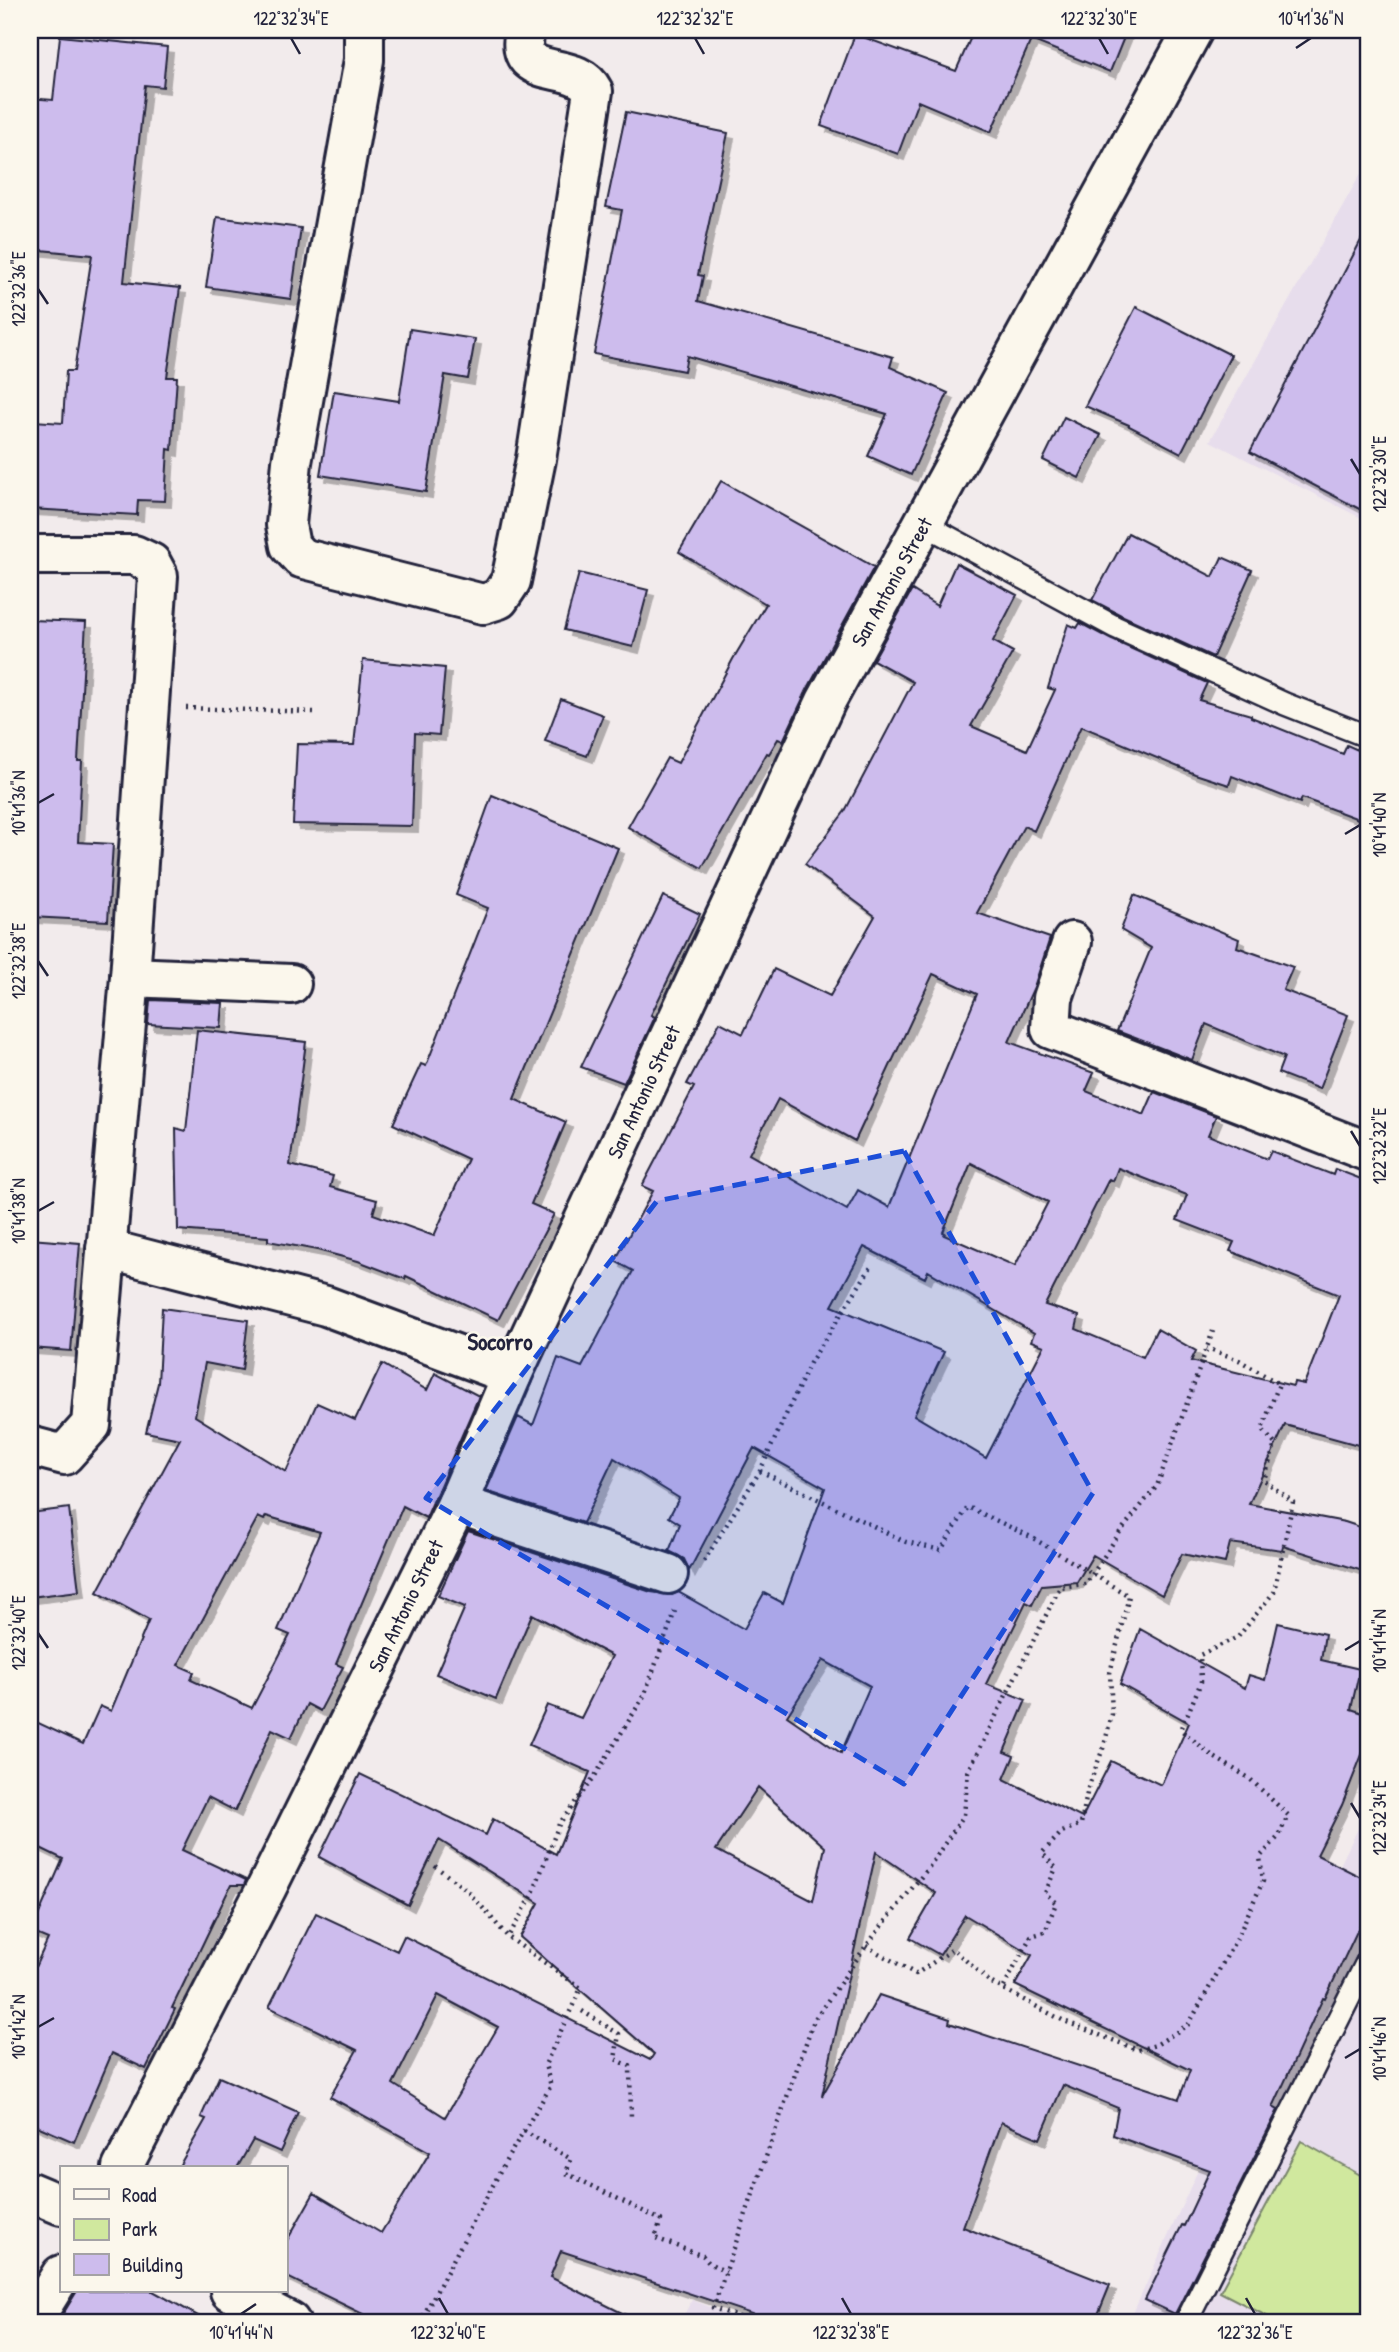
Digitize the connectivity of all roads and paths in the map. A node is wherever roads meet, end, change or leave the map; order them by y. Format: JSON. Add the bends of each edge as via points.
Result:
{"nodes":[{"id":1,"x":364,"y":30,"type":"edge"},
{"id":2,"x":526,"y":30,"type":"edge"},
{"id":3,"x":1193,"y":30,"type":"edge"},
{"id":4,"x":924,"y":524,"type":"junction"},
{"id":5,"x":30,"y":555,"type":"edge"},
{"id":6,"x":150,"y":707,"type":"junction"},
{"id":7,"x":314,"y":712,"type":"dead end"},
{"id":8,"x":1369,"y":737,"type":"edge"},
{"id":9,"x":1072,"y":942,"type":"dead end"},
{"id":10,"x":130,"y":977,"type":"junction"},
{"id":11,"x":291,"y":985,"type":"dead end"},
{"id":12,"x":1369,"y":1152,"type":"edge"},
{"id":13,"x":106,"y":1249,"type":"junction"},
{"id":14,"x":871,"y":1267,"type":"dead end"},
{"id":15,"x":1213,"y":1331,"type":"dead end"},
{"id":16,"x":1207,"y":1348,"type":"junction"},
{"id":17,"x":512,"y":1375,"type":"junction"},
{"id":18,"x":30,"y":1446,"type":"edge"},
{"id":19,"x":760,"y":1471,"type":"junction"},
{"id":20,"x":457,"y":1504,"type":"junction"},
{"id":21,"x":1094,"y":1573,"type":"junction"},
{"id":22,"x":682,"y":1582,"type":"junction"},
{"id":23,"x":435,"y":1866,"type":"dead end"},
{"id":24,"x":508,"y":1937,"type":"junction"},
{"id":25,"x":866,"y":1946,"type":"junction"},
{"id":26,"x":1369,"y":1958,"type":"edge"},
{"id":27,"x":1003,"y":1989,"type":"junction"},
{"id":28,"x":582,"y":2011,"type":"dead end"},
{"id":29,"x":631,"y":2119,"type":"dead end"},
{"id":30,"x":524,"y":2131,"type":"junction"},
{"id":31,"x":123,"y":2166,"type":"edge"},
{"id":32,"x":30,"y":2192,"type":"edge"},
{"id":33,"x":60,"y":2206,"type":"edge"},
{"id":34,"x":726,"y":2272,"type":"junction"},
{"id":35,"x":60,"y":2277,"type":"edge"},
{"id":36,"x":232,"y":2292,"type":"edge"},
{"id":37,"x":32,"y":2322,"type":"edge"},
{"id":38,"x":290,"y":2322,"type":"edge"},
{"id":39,"x":420,"y":2322,"type":"edge"},
{"id":40,"x":753,"y":2322,"type":"edge"},
{"id":41,"x":1185,"y":2322,"type":"edge"}],
"edges":[{"from":1,"to":2,"type":"street","via":[[364,60],[292,462],[286,525],[290,546],[301,558],[483,604],[499,599],[511,581],[536,459],[593,90],[581,76],[534,64],[522,45]]},
{"from":3,"to":4,"type":"street","name":"San Antonio Street"},
{"from":4,"to":8,"type":"lane","via":[[1115,627]]},
{"from":4,"to":17,"type":"street","name":"San Antonio Street","via":[[826,701]]},
{"from":5,"to":6,"type":"street","via":[[134,555],[151,563],[158,576]]},
{"from":6,"to":7,"type":"path"},
{"from":6,"to":10,"type":"street"},
{"from":9,"to":12,"type":"street","via":[[1053,998],[1051,1029]]},
{"from":10,"to":11,"type":"street"},
{"from":10,"to":13,"type":"street"},
{"from":13,"to":17,"type":"street","via":[[326,1306]]},
{"from":13,"to":18,"type":"street","via":[[91,1425],[64,1455]]},
{"from":14,"to":19,"type":"path","via":[[810,1363]]},
{"from":15,"to":16,"type":"path"},
{"from":16,"to":21,"type":"path","via":[[1157,1486]]},
{"from":16,"to":27,"type":"path","via":[[1239,1360],[1279,1384],[1262,1429],[1275,1444],[1264,1480],[1293,1502],[1274,1592],[1238,1637],[1200,1655],[1200,1682],[1181,1730],[1249,1778],[1288,1815],[1279,1836],[1260,1857],[1263,1881],[1189,2024],[1156,2045],[1138,2050],[1064,2021]]},
{"from":17,"to":20,"type":"street","name":"San Antonio Street"},
{"from":19,"to":21,"type":"path","via":[[896,1538],[941,1550],[968,1507]]},
{"from":19,"to":22,"type":"path"},
{"from":20,"to":22,"type":"street"},
{"from":20,"to":31,"type":"street","name":"San Antonio Street"},
{"from":21,"to":25,"type":"path","via":[[1086,1584],[1060,1587],[968,1772],[964,1815]]},
{"from":21,"to":27,"type":"path","via":[[1129,1596],[1110,1673],[1112,1714],[1081,1824],[1062,1832],[1042,1853],[1056,1868],[1045,1893],[1056,1903],[1045,1932],[1031,1936]]},
{"from":22,"to":24,"type":"path","via":[[644,1696],[559,1824],[532,1896]]},
{"from":23,"to":24,"type":"path","via":[[469,1892]]},
{"from":24,"to":30,"type":"path","via":[[581,1988],[545,2065],[551,2086]]},
{"from":25,"to":27,"type":"path","via":[[916,1974],[953,1949]]},
{"from":25,"to":34,"type":"path","via":[[814,2020]]},
{"from":26,"to":41,"type":"lane"},
{"from":28,"to":29,"type":"path","via":[[620,2034],[615,2059],[629,2066]]},
{"from":30,"to":34,"type":"path","via":[[571,2159],[566,2173],[661,2220],[655,2238],[703,2256]]},
{"from":30,"to":39,"type":"path"},
{"from":32,"to":33,"type":"street"},
{"from":34,"to":40,"type":"path","via":[[713,2308]]},
{"from":35,"to":37,"type":"street"},
{"from":36,"to":38,"type":"street"}]}
